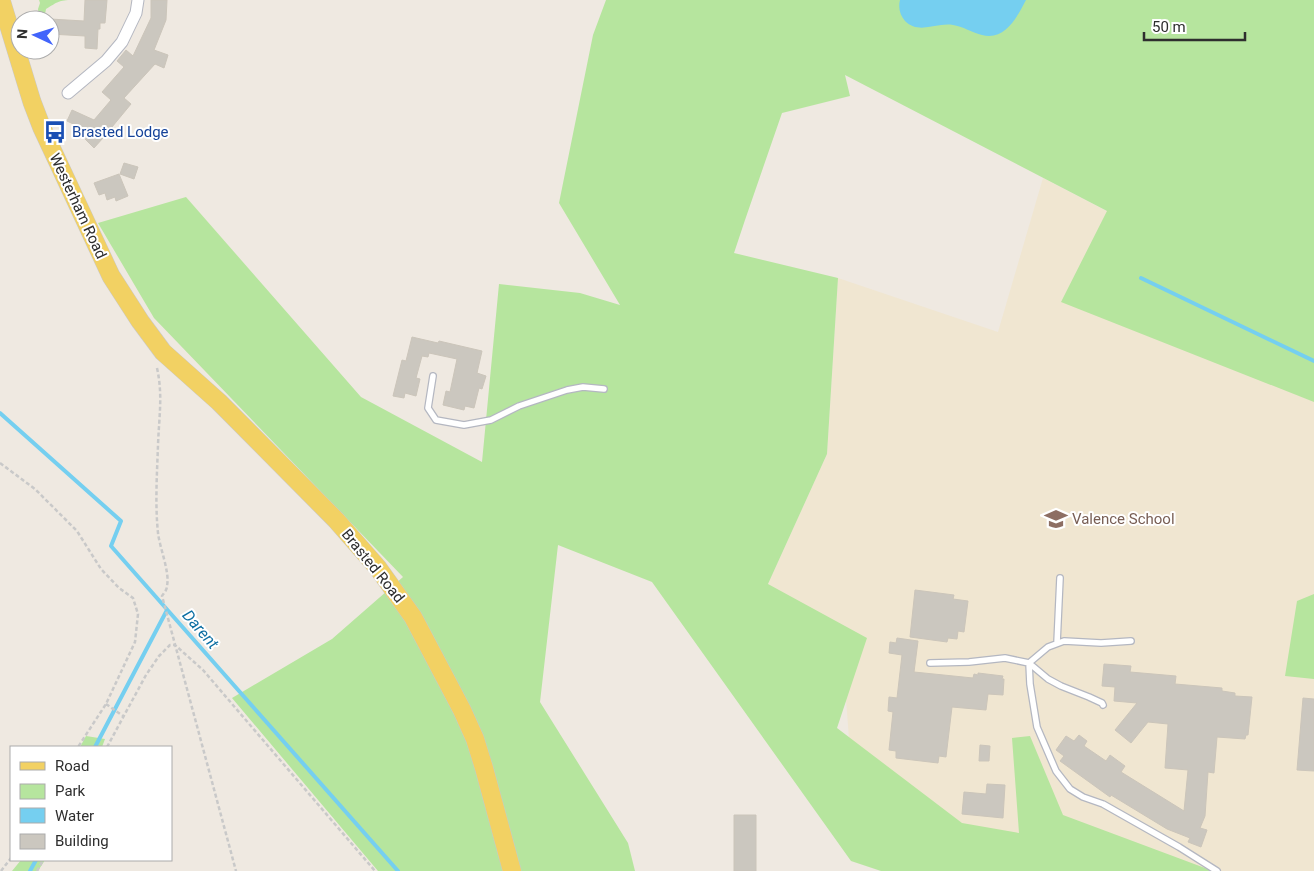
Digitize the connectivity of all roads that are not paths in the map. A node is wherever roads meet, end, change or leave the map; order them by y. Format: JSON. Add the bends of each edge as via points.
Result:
{"nodes":[{"id":1,"x":1,"y":0,"type":"edge"},
{"id":2,"x":138,"y":0,"type":"edge"},
{"id":3,"x":68,"y":93,"type":"dead end"},
{"id":4,"x":140,"y":321,"type":"joint"},
{"id":5,"x":433,"y":376,"type":"dead end"},
{"id":6,"x":604,"y":389,"type":"dead end"},
{"id":7,"x":1060,"y":578,"type":"dead end"},
{"id":8,"x":1131,"y":641,"type":"dead end"},
{"id":9,"x":1057,"y":643,"type":"junction"},
{"id":10,"x":930,"y":663,"type":"dead end"},
{"id":11,"x":1029,"y":663,"type":"junction"},
{"id":12,"x":1103,"y":705,"type":"dead end"},
{"id":13,"x":512,"y":871,"type":"edge"},
{"id":14,"x":1217,"y":871,"type":"edge"}],
"edges":[{"from":1,"to":4,"type":"main road","name":"Westerham Road","via":[[42,128],[111,276]]},
{"from":2,"to":3,"type":"street","via":[[136,13],[122,42]]},
{"from":4,"to":13,"type":"main road","name":"Brasted Road","via":[[163,352],[219,402],[336,520],[378,568],[413,617],[475,739]]},
{"from":5,"to":6,"type":"lane","via":[[428,408],[436,420],[464,425],[491,420],[519,406],[567,390],[583,387]]},
{"from":7,"to":9,"type":"lane"},
{"from":8,"to":9,"type":"lane","via":[[1064,640]]},
{"from":9,"to":11,"type":"lane"},
{"from":10,"to":11,"type":"lane","via":[[1005,658]]},
{"from":11,"to":12,"type":"lane","via":[[1048,679]]},
{"from":11,"to":14,"type":"lane","via":[[1037,727],[1056,771],[1070,789],[1103,804]]}]}
